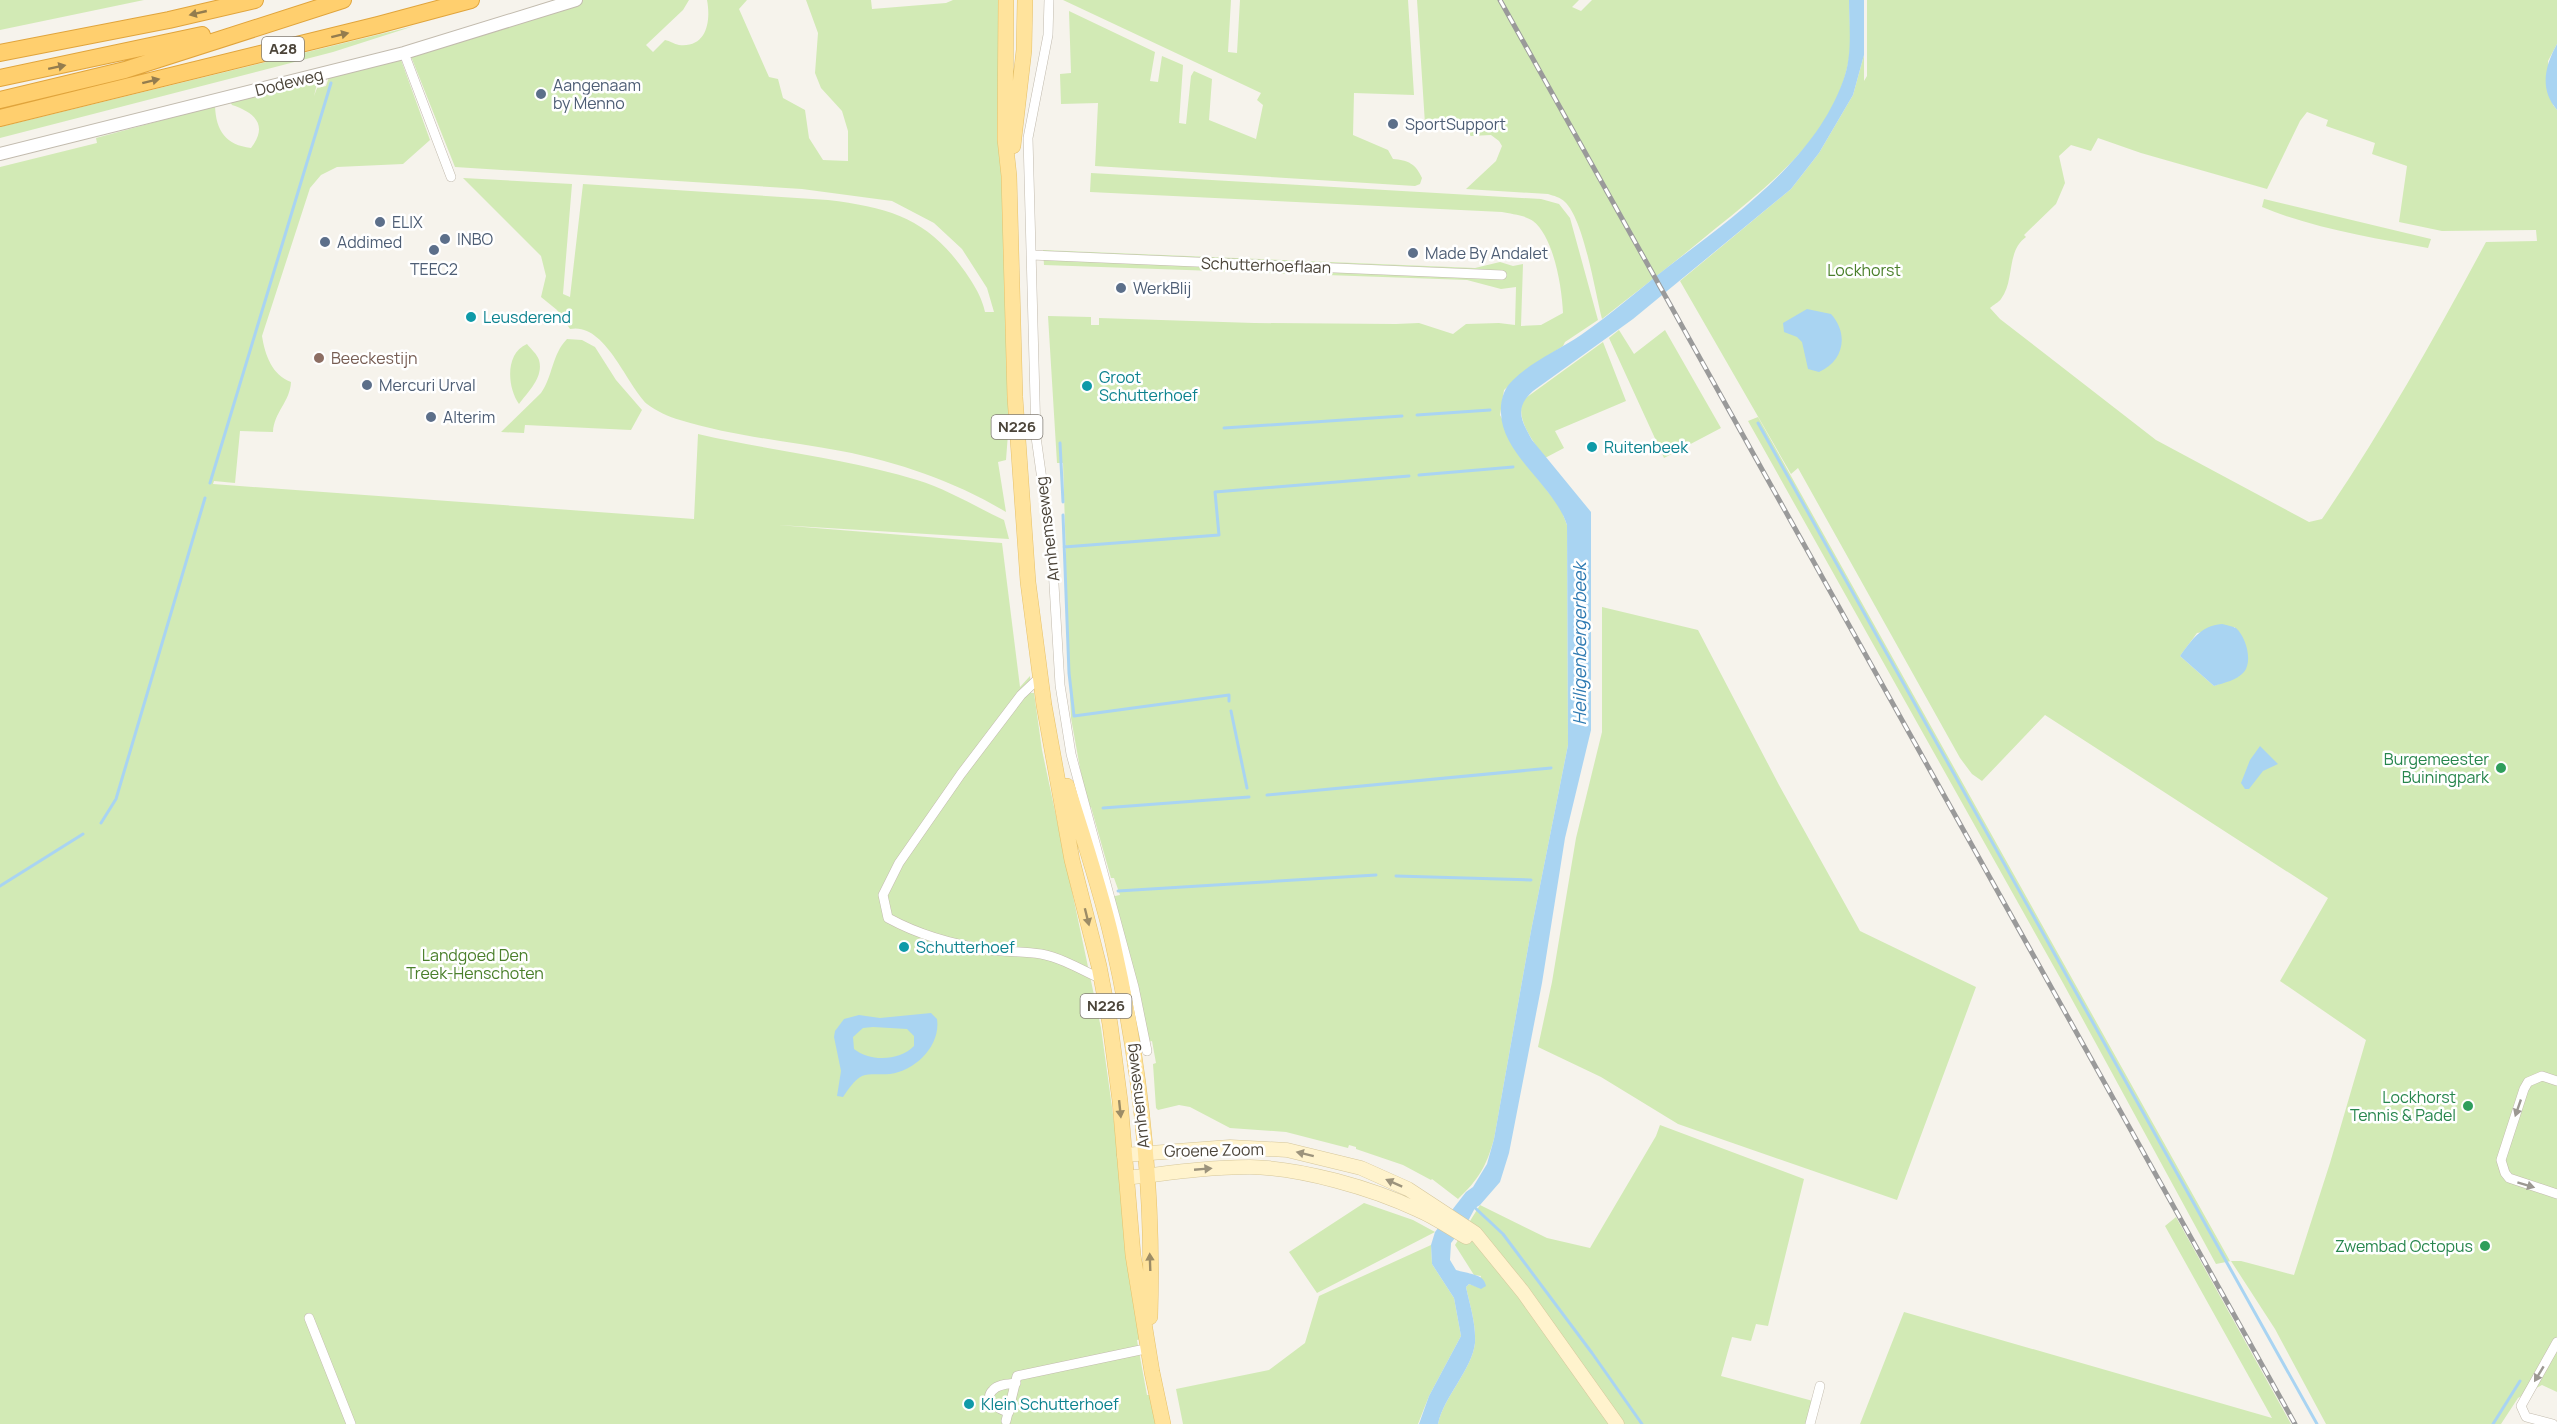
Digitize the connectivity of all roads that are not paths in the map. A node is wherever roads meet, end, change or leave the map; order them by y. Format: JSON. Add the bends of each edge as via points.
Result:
{"nodes":[{"id":1,"x":255,"y":0,"type":"edge"},
{"id":2,"x":471,"y":0,"type":"edge"},
{"id":3,"x":576,"y":0,"type":"edge"},
{"id":4,"x":1006,"y":0,"type":"edge"},
{"id":5,"x":1025,"y":0,"type":"edge"},
{"id":6,"x":1049,"y":0,"type":"edge"},
{"id":7,"x":341,"y":1,"type":"edge"},
{"id":8,"x":0,"y":53,"type":"edge"},
{"id":9,"x":404,"y":53,"type":"junction"},
{"id":10,"x":0,"y":78,"type":"edge"},
{"id":11,"x":0,"y":100,"type":"edge"},
{"id":12,"x":0,"y":118,"type":"edge"},
{"id":13,"x":0,"y":154,"type":"edge"},
{"id":14,"x":1009,"y":176,"type":"junction"},
{"id":15,"x":451,"y":177,"type":"dead end"},
{"id":16,"x":1031,"y":255,"type":"junction"},
{"id":17,"x":1502,"y":275,"type":"dead end"},
{"id":18,"x":1041,"y":677,"type":"junction"},
{"id":19,"x":1047,"y":718,"type":"junction"},
{"id":20,"x":1101,"y":979,"type":"junction"},
{"id":21,"x":1147,"y":1051,"type":"dead end"},
{"id":22,"x":2557,"y":1081,"type":"edge"},
{"id":23,"x":1144,"y":1152,"type":"junction"},
{"id":24,"x":1124,"y":1155,"type":"junction"},
{"id":25,"x":1145,"y":1176,"type":"junction"},
{"id":26,"x":1126,"y":1178,"type":"junction"},
{"id":27,"x":2557,"y":1194,"type":"edge"},
{"id":28,"x":1422,"y":1204,"type":"junction"},
{"id":29,"x":309,"y":1318,"type":"dead end"},
{"id":30,"x":2557,"y":1342,"type":"edge"},
{"id":31,"x":1149,"y":1345,"type":"junction"},
{"id":32,"x":1016,"y":1383,"type":"junction"},
{"id":33,"x":1820,"y":1386,"type":"dead end"},
{"id":34,"x":2541,"y":1423,"type":"edge"},
{"id":35,"x":351,"y":1424,"type":"edge"},
{"id":36,"x":1163,"y":1424,"type":"edge"},
{"id":37,"x":1617,"y":1424,"type":"edge"},
{"id":38,"x":1810,"y":1424,"type":"edge"},
{"id":39,"x":2553,"y":1424,"type":"edge"}],
"edges":[{"from":1,"to":8,"type":"highway","one_way":true},
{"from":12,"to":2,"type":"highway","number":"A28","one_way":true},
{"from":3,"to":9,"type":"street","name":"Dodeweg"},
{"from":4,"to":14,"type":"main road","name":"Arnhemseweg","number":"N226","via":[[1005,140]]},
{"from":5,"to":14,"type":"main road","name":"Arnhemseweg","number":"N226","via":[[1024,50]]},
{"from":6,"to":16,"type":"street","name":"Arnhemseweg","via":[[1048,36],[1028,138]]},
{"from":10,"to":7,"type":"highway","number":"A28","one_way":true,"via":[[122,54]]},
{"from":7,"to":11,"type":"highway","number":"A28","via":[[125,70]]},
{"from":9,"to":13,"type":"street","name":"Dodeweg"},
{"from":9,"to":15,"type":"street"},
{"from":14,"to":18,"type":"main road","name":"Arnhemseweg","number":"N226","via":[[1019,471]]},
{"from":16,"to":17,"type":"street","name":"Schutterhoeflaan"},
{"from":16,"to":21,"type":"street","name":"Arnhemseweg","via":[[1036,437],[1052,551],[1060,685],[1071,754],[1134,987]]},
{"from":18,"to":19,"type":"main road","name":"Arnhemseweg","number":"N226"},
{"from":18,"to":20,"type":"street","via":[[1021,695],[961,774],[899,863],[883,895],[888,918],[907,929],[990,950],[1057,958]]},
{"from":19,"to":20,"type":"main road","name":"Arnhemseweg","number":"N226","one_way":true,"via":[[1072,860]]},
{"from":19,"to":23,"type":"main road","name":"Arnhemseweg","number":"N226","via":[[1112,939],[1135,1067]]},
{"from":20,"to":24,"type":"main road","name":"Arnhemseweg","number":"N226","one_way":true,"via":[[1112,1035]]},
{"from":22,"to":27,"type":"street","one_way":true,"via":[[2542,1076],[2528,1082],[2501,1160],[2509,1179]]},
{"from":23,"to":24,"type":"main road","name":"Groene Zoom"},
{"from":23,"to":25,"type":"main road","name":"Arnhemseweg","number":"N226"},
{"from":28,"to":23,"type":"main road","name":"Groene Zoom","one_way":true,"via":[[1361,1168],[1287,1150],[1230,1146]]},
{"from":24,"to":26,"type":"main road","name":"Arnhemseweg","number":"N226"},
{"from":25,"to":26,"type":"main road","name":"Groene Zoom"},
{"from":25,"to":28,"type":"main road","name":"Groene Zoom","one_way":true,"via":[[1252,1167],[1299,1173]]},
{"from":31,"to":25,"type":"main road","name":"Arnhemseweg","number":"N226","one_way":true},
{"from":26,"to":31,"type":"main road","name":"Arnhemseweg","number":"N226","via":[[1133,1255]]},
{"from":28,"to":37,"type":"main road","name":"Groene Zoom","via":[[1491,1252]]},
{"from":29,"to":35,"type":"street"},
{"from":30,"to":34,"type":"street","one_way":true,"via":[[2520,1406],[2526,1417]]},
{"from":31,"to":32,"type":"street","via":[[1017,1376]]},
{"from":31,"to":36,"type":"main road","name":"Arnhemseweg","number":"N226"},
{"from":32,"to":32,"type":"street","via":[[1008,1417],[992,1403],[990,1396],[998,1386]]},
{"from":33,"to":38,"type":"street"},
{"from":34,"to":39,"type":"street"}]}
